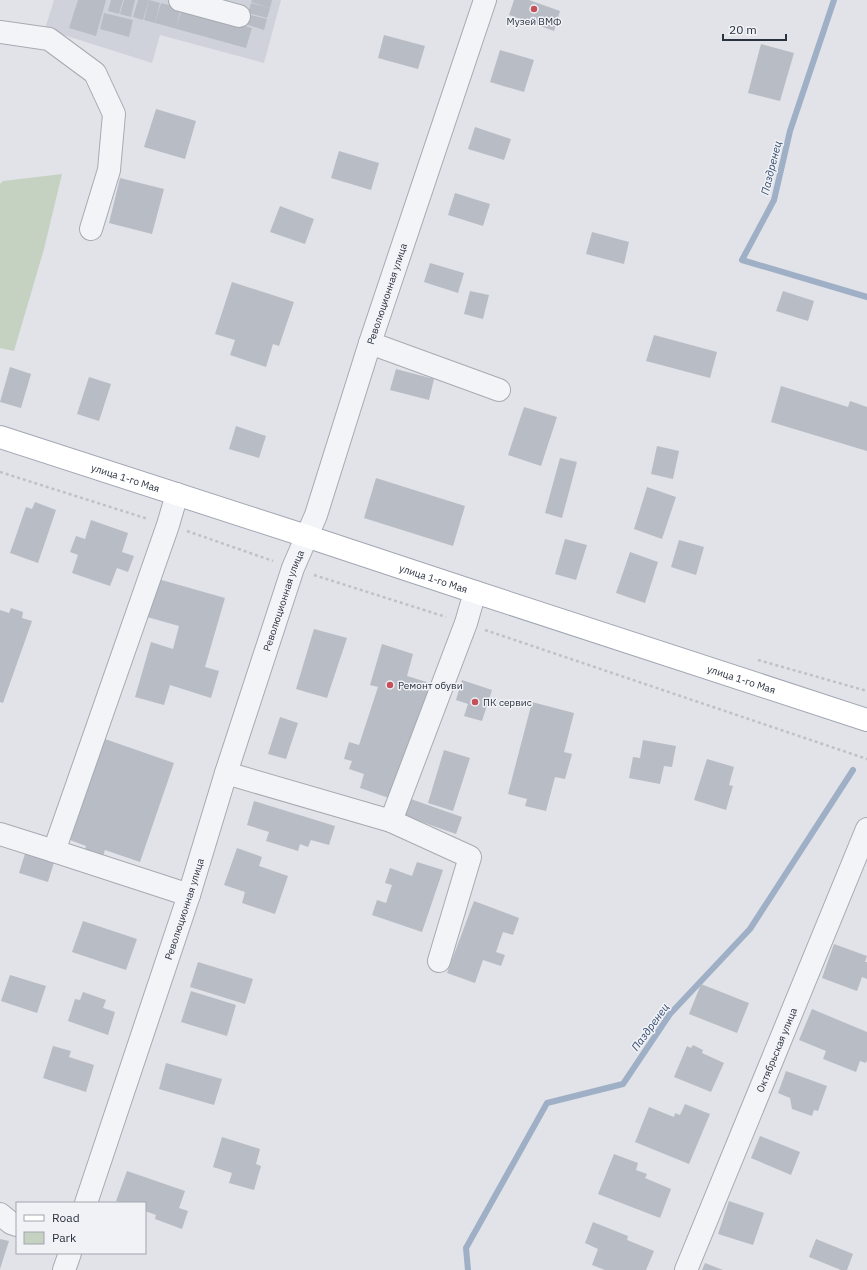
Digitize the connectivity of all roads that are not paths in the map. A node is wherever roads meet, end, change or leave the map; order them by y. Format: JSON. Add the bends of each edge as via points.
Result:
{"nodes":[{"id":1,"x":180,"y":0,"type":"edge"},
{"id":2,"x":485,"y":0,"type":"edge"},
{"id":3,"x":239,"y":16,"type":"dead end"},
{"id":4,"x":0,"y":32,"type":"edge"},
{"id":5,"x":91,"y":229,"type":"dead end"},
{"id":6,"x":370,"y":343,"type":"junction"},
{"id":7,"x":499,"y":390,"type":"dead end"},
{"id":8,"x":0,"y":437,"type":"edge"},
{"id":9,"x":177,"y":494,"type":"junction"},
{"id":10,"x":306,"y":536,"type":"junction"},
{"id":11,"x":475,"y":592,"type":"junction"},
{"id":12,"x":867,"y":720,"type":"edge"},
{"id":13,"x":226,"y":774,"type":"junction"},
{"id":14,"x":391,"y":821,"type":"junction"},
{"id":15,"x":867,"y":829,"type":"edge"},
{"id":16,"x":0,"y":834,"type":"edge"},
{"id":17,"x":54,"y":851,"type":"junction"},
{"id":18,"x":189,"y":895,"type":"junction"},
{"id":19,"x":439,"y":961,"type":"dead end"},
{"id":20,"x":86,"y":1202,"type":"edge"},
{"id":21,"x":0,"y":1214,"type":"edge"},
{"id":22,"x":16,"y":1224,"type":"edge"},
{"id":23,"x":70,"y":1254,"type":"edge"},
{"id":24,"x":64,"y":1270,"type":"edge"},
{"id":25,"x":686,"y":1270,"type":"edge"}],
"edges":[{"from":1,"to":3,"type":"street"},
{"from":2,"to":6,"type":"street","name":"Революционная улица"},
{"from":4,"to":5,"type":"street","via":[[49,39],[95,73],[114,114],[109,170]]},
{"from":6,"to":7,"type":"street"},
{"from":6,"to":10,"type":"street","name":"Революционная улица","via":[[316,515]]},
{"from":8,"to":9,"type":"main road","name":"улица 1-го Мая"},
{"from":9,"to":10,"type":"main road","name":"улица 1-го Мая"},
{"from":9,"to":17,"type":"street"},
{"from":10,"to":11,"type":"main road","name":"улица 1-го Мая"},
{"from":10,"to":13,"type":"street","name":"Революционная улица","via":[[292,568]]},
{"from":11,"to":12,"type":"main road","name":"улица 1-го Мая"},
{"from":11,"to":14,"type":"street","via":[[466,624]]},
{"from":13,"to":14,"type":"street"},
{"from":13,"to":18,"type":"street","name":"Революционная улица"},
{"from":14,"to":19,"type":"street","via":[[470,857]]},
{"from":15,"to":25,"type":"street","name":"Октябрьская улица"},
{"from":16,"to":17,"type":"street"},
{"from":17,"to":18,"type":"street"},
{"from":18,"to":20,"type":"street","name":"Революционная улица"},
{"from":21,"to":22,"type":"street"},
{"from":23,"to":24,"type":"street"}]}
